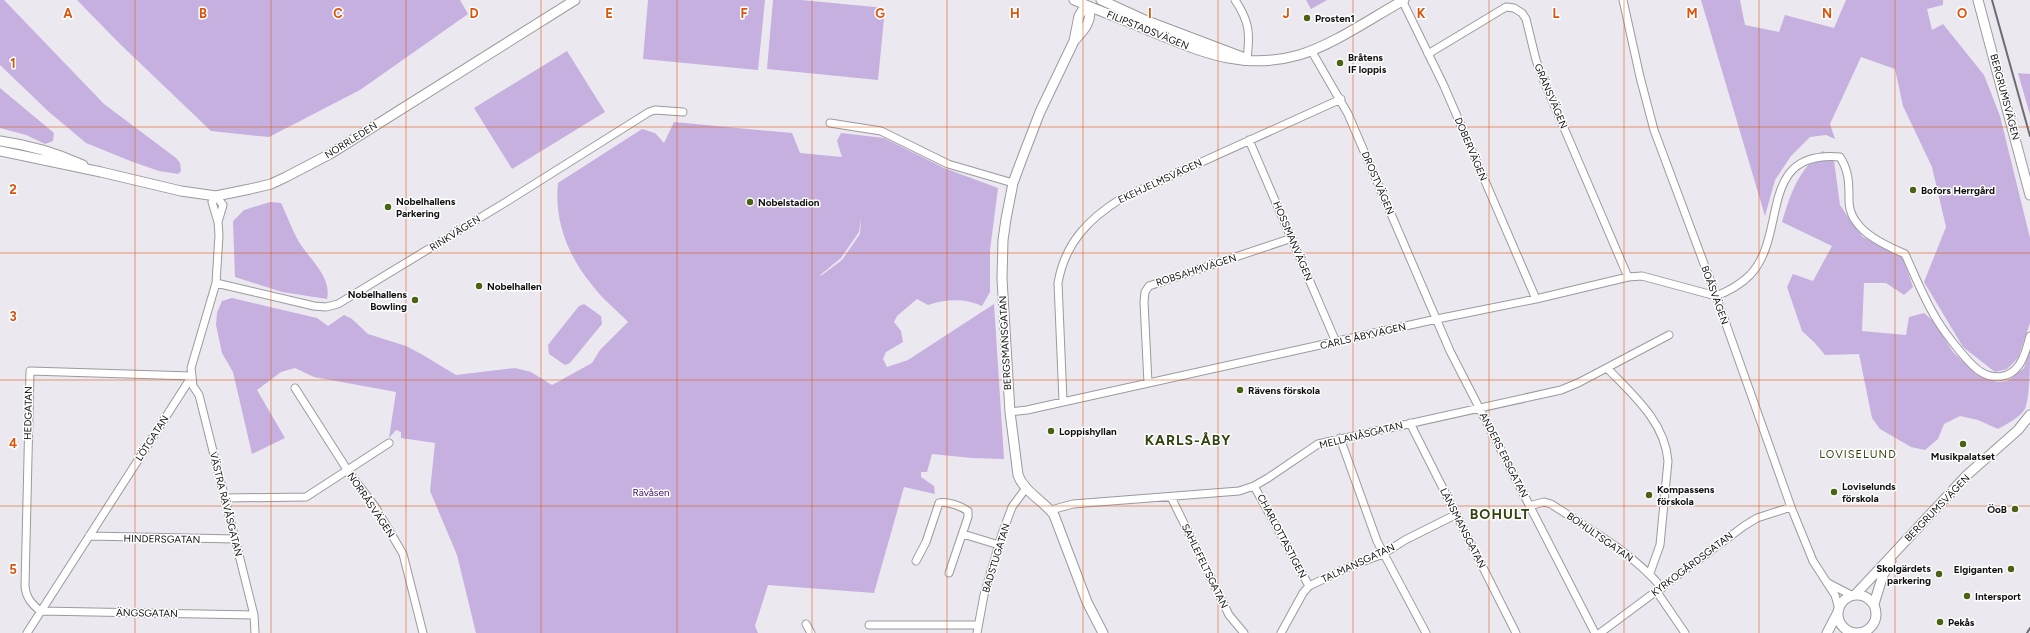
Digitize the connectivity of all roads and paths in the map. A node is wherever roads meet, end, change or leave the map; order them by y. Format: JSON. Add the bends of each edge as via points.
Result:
{"nodes":[{"id":1,"x":575,"y":0,"type":"edge"},
{"id":2,"x":1074,"y":0,"type":"edge"},
{"id":3,"x":1101,"y":0,"type":"edge"},
{"id":4,"x":1235,"y":0,"type":"edge"},
{"id":5,"x":1403,"y":0,"type":"edge"},
{"id":6,"x":1623,"y":0,"type":"edge"},
{"id":7,"x":1978,"y":0,"type":"edge"},
{"id":8,"x":1091,"y":3,"type":"edge"},
{"id":9,"x":1311,"y":50,"type":"junction"},
{"id":10,"x":1428,"y":54,"type":"junction"},
{"id":11,"x":1246,"y":59,"type":"junction"},
{"id":12,"x":1341,"y":99,"type":"junction"},
{"id":13,"x":683,"y":112,"type":"dead end"},
{"id":14,"x":830,"y":123,"type":"dead end"},
{"id":15,"x":1249,"y":140,"type":"junction"},
{"id":16,"x":0,"y":141,"type":"edge"},
{"id":17,"x":0,"y":151,"type":"edge"},
{"id":18,"x":101,"y":172,"type":"junction"},
{"id":19,"x":1013,"y":183,"type":"junction"},
{"id":20,"x":2030,"y":195,"type":"edge"},
{"id":21,"x":216,"y":196,"type":"junction"},
{"id":22,"x":218,"y":222,"type":"junction"},
{"id":23,"x":1292,"y":238,"type":"junction"},
{"id":24,"x":1628,"y":277,"type":"junction"},
{"id":25,"x":216,"y":283,"type":"junction"},
{"id":26,"x":1716,"y":296,"type":"junction"},
{"id":27,"x":1536,"y":300,"type":"junction"},
{"id":28,"x":1436,"y":319,"type":"junction"},
{"id":29,"x":1669,"y":335,"type":"dead end"},
{"id":30,"x":2030,"y":336,"type":"edge"},
{"id":31,"x":1336,"y":342,"type":"junction"},
{"id":32,"x":1607,"y":368,"type":"junction"},
{"id":33,"x":192,"y":376,"type":"junction"},
{"id":34,"x":1148,"y":383,"type":"junction"},
{"id":35,"x":295,"y":388,"type":"dead end"},
{"id":36,"x":1063,"y":401,"type":"junction"},
{"id":37,"x":1480,"y":408,"type":"junction"},
{"id":38,"x":1010,"y":412,"type":"junction"},
{"id":39,"x":2030,"y":415,"type":"edge"},
{"id":40,"x":1410,"y":423,"type":"junction"},
{"id":41,"x":1340,"y":438,"type":"junction"},
{"id":42,"x":389,"y":443,"type":"dead end"},
{"id":43,"x":348,"y":471,"type":"junction"},
{"id":44,"x":1254,"y":486,"type":"junction"},
{"id":45,"x":1026,"y":488,"type":"junction"},
{"id":46,"x":1171,"y":497,"type":"junction"},
{"id":47,"x":225,"y":498,"type":"junction"},
{"id":48,"x":1529,"y":506,"type":"junction"},
{"id":49,"x":1791,"y":507,"type":"junction"},
{"id":50,"x":1051,"y":510,"type":"junction"},
{"id":51,"x":1456,"y":515,"type":"junction"},
{"id":52,"x":963,"y":534,"type":"junction"},
{"id":53,"x":89,"y":536,"type":"junction"},
{"id":54,"x":235,"y":539,"type":"junction"},
{"id":55,"x":999,"y":545,"type":"junction"},
{"id":56,"x":1896,"y":552,"type":"junction"},
{"id":57,"x":1383,"y":554,"type":"junction"},
{"id":58,"x":916,"y":561,"type":"dead end"},
{"id":59,"x":1650,"y":573,"type":"junction"},
{"id":60,"x":949,"y":574,"type":"dead end"},
{"id":61,"x":1828,"y":583,"type":"junction"},
{"id":62,"x":1309,"y":586,"type":"junction"},
{"id":63,"x":1659,"y":590,"type":"junction"},
{"id":64,"x":1853,"y":595,"type":"junction"},
{"id":65,"x":1874,"y":604,"type":"junction"},
{"id":66,"x":1838,"y":610,"type":"junction"},
{"id":67,"x":40,"y":611,"type":"junction"},
{"id":68,"x":254,"y":615,"type":"junction"},
{"id":69,"x":1875,"y":621,"type":"junction"},
{"id":70,"x":806,"y":624,"type":"dead end"},
{"id":71,"x":869,"y":625,"type":"dead end"},
{"id":72,"x":977,"y":629,"type":"edge"},
{"id":73,"x":1849,"y":631,"type":"junction"},
{"id":74,"x":27,"y":633,"type":"edge"},
{"id":75,"x":255,"y":633,"type":"edge"},
{"id":76,"x":423,"y":633,"type":"edge"},
{"id":77,"x":811,"y":633,"type":"edge"},
{"id":78,"x":1103,"y":633,"type":"edge"},
{"id":79,"x":1244,"y":633,"type":"edge"},
{"id":80,"x":1281,"y":633,"type":"edge"},
{"id":81,"x":1426,"y":633,"type":"edge"},
{"id":82,"x":1516,"y":633,"type":"edge"},
{"id":83,"x":1596,"y":633,"type":"edge"},
{"id":84,"x":1600,"y":633,"type":"edge"},
{"id":85,"x":1685,"y":633,"type":"edge"},
{"id":86,"x":1827,"y":633,"type":"edge"},
{"id":87,"x":1837,"y":633,"type":"edge"},
{"id":88,"x":1878,"y":633,"type":"edge"}],
"edges":[{"from":1,"to":21,"type":"street","name":"NORRLEDEN","via":[[302,170],[271,184]]},
{"from":2,"to":8,"type":"street","name":"FILIPSTADSVÄGEN"},
{"from":3,"to":11,"type":"street","name":"FILIPSTADSVÄGEN","via":[[1147,21]]},
{"from":4,"to":11,"type":"street","via":[[1249,28]]},
{"from":5,"to":9,"type":"street","name":"FILIPSTADSVÄGEN"},
{"from":5,"to":10,"type":"street","name":"DOBERVÄGEN"},
{"from":6,"to":26,"type":"street","name":"BOÅSVÄGEN","via":[[1654,130]]},
{"from":7,"to":20,"type":"street","name":"BERGRUMSVÄGEN"},
{"from":8,"to":11,"type":"street","name":"FILIPSTADSVÄGEN","via":[[1207,54],[1237,61]]},
{"from":8,"to":19,"type":"street","name":"BERGSMANSGATAN","via":[[1079,16],[1074,41],[1040,112]]},
{"from":9,"to":11,"type":"street","name":"FILIPSTADSVÄGEN","via":[[1282,59]]},
{"from":9,"to":12,"type":"street","name":"DROSTVÄGEN"},
{"from":10,"to":24,"type":"street","name":"GRÄNSVÄGEN","via":[[1506,7],[1522,13],[1543,79]]},
{"from":10,"to":27,"type":"street","name":"DOBERVÄGEN"},
{"from":12,"to":15,"type":"street","name":"EKEHJELMSVÄGEN"},
{"from":12,"to":28,"type":"street","name":"DROSTVÄGEN"},
{"from":13,"to":25,"type":"street","name":"RINKVÄGEN","via":[[649,112],[338,304],[314,306]]},
{"from":14,"to":19,"type":"street","via":[[881,131],[948,164]]},
{"from":15,"to":23,"type":"street","name":"HOSSMANVÄGEN"},
{"from":15,"to":36,"type":"street","name":"EKEHJELMSVÄGEN","via":[[1122,198],[1095,216],[1082,229],[1065,255],[1058,283]]},
{"from":16,"to":18,"type":"street","name":"NORRLEDEN","via":[[58,154]]},
{"from":17,"to":18,"type":"street","name":"NORRLEDEN"},
{"from":18,"to":21,"type":"street","name":"NORRLEDEN","via":[[181,191]]},
{"from":19,"to":38,"type":"street","name":"BERGSMANSGATAN","via":[[1002,259]]},
{"from":21,"to":22,"type":"street","name":"LÖTGATAN","via":[[212,202]]},
{"from":21,"to":22,"type":"street","name":"LÖTGATAN","via":[[223,205]]},
{"from":22,"to":25,"type":"street","name":"LÖTGATAN"},
{"from":23,"to":31,"type":"street","name":"HOSSMANVÄGEN"},
{"from":23,"to":34,"type":"street","name":"ROBSAHMVÄGEN","via":[[1149,286],[1145,292],[1144,302]]},
{"from":24,"to":26,"type":"street","name":"CARLS ÅBYVÄGEN","via":[[1642,276]]},
{"from":24,"to":27,"type":"street","name":"CARLS ÅBYVÄGEN"},
{"from":25,"to":33,"type":"street","name":"LÖTGATAN","via":[[191,368]]},
{"from":26,"to":30,"type":"street","via":[[1738,285],[1755,268],[1767,241],[1780,192],[1789,174],[1804,161],[1814,157],[1840,158],[1849,177],[1848,200],[1855,220],[1878,241],[1905,254],[1938,321],[1980,372],[1993,377],[2008,375],[2019,366]]},
{"from":26,"to":49,"type":"street","name":"BOÅSVÄGEN"},
{"from":27,"to":28,"type":"street","name":"CARLS ÅBYVÄGEN"},
{"from":28,"to":31,"type":"street","name":"CARLS ÅBYVÄGEN"},
{"from":28,"to":37,"type":"street","name":"ANDERS ERSGATAN"},
{"from":29,"to":32,"type":"street","name":"MELLANÅSGATAN"},
{"from":31,"to":34,"type":"street","name":"CARLS ÅBYVÄGEN"},
{"from":32,"to":37,"type":"street","name":"MELLANÅSGATAN","via":[[1561,390]]},
{"from":32,"to":59,"type":"street","via":[[1650,415],[1659,427],[1667,448],[1660,545]]},
{"from":33,"to":47,"type":"street","name":"VÄSTRA RÄVÅSGATAN"},
{"from":33,"to":53,"type":"street","name":"LÖTGATAN"},
{"from":33,"to":67,"type":"street","name":"HEDGATAN","via":[[30,371],[25,586],[26,595]]},
{"from":34,"to":36,"type":"street","name":"CARLS ÅBYVÄGEN"},
{"from":35,"to":43,"type":"street","name":"NORRÅSVÄGEN"},
{"from":36,"to":38,"type":"street","name":"CARLS ÅBYVÄGEN"},
{"from":37,"to":40,"type":"street","name":"MELLANÅSGATAN"},
{"from":37,"to":48,"type":"street","name":"ANDERS ERSGATAN"},
{"from":38,"to":45,"type":"street","name":"BERGSMANSGATAN","via":[[1018,475]]},
{"from":39,"to":56,"type":"street","name":"BERGRUMSVÄGEN","via":[[2018,430],[1967,475]]},
{"from":40,"to":41,"type":"street","name":"MELLANÅSGATAN"},
{"from":40,"to":51,"type":"street","name":"LÄNSMANSGATAN"},
{"from":41,"to":44,"type":"street","name":"MELLANÅSGATAN","via":[[1318,444]]},
{"from":41,"to":57,"type":"street"},
{"from":42,"to":43,"type":"street"},
{"from":43,"to":47,"type":"street","via":[[306,497]]},
{"from":43,"to":76,"type":"street","name":"NORRÅSVÄGEN","via":[[370,499],[403,554]]},
{"from":44,"to":46,"type":"street","name":"MELLANÅSGATAN","via":[[1226,492]]},
{"from":44,"to":62,"type":"street","name":"CHARLOTTASTIGEN"},
{"from":45,"to":50,"type":"street","name":"BERGSMANSGATAN"},
{"from":45,"to":55,"type":"street","name":"BADSTUGATAN","via":[[1012,507]]},
{"from":46,"to":50,"type":"street","name":"MELLANÅSGATAN","via":[[1073,504]]},
{"from":46,"to":79,"type":"street","name":"SAHLEFELTSGATAN","via":[[1229,615]]},
{"from":47,"to":54,"type":"street","name":"VÄSTRA RÄVÅSGATAN"},
{"from":48,"to":59,"type":"street","name":"BOHULTSGATAN","via":[[1544,502],[1551,504]]},
{"from":48,"to":83,"type":"street","name":"ANDERS ERSGATAN"},
{"from":49,"to":61,"type":"street","name":"BOÅSVÄGEN","via":[[1813,561]]},
{"from":49,"to":63,"type":"street","name":"KYRKOGÅRDSGATAN","via":[[1758,518],[1744,526]]},
{"from":50,"to":78,"type":"street","name":"BERGSMANSGATAN","via":[[1087,602]]},
{"from":51,"to":57,"type":"street","name":"TALMANSGATAN"},
{"from":51,"to":82,"type":"street","name":"LÄNSMANSGATAN"},
{"from":52,"to":55,"type":"street"},
{"from":52,"to":58,"type":"street","via":[[968,511],[944,502],[939,503],[926,542]]},
{"from":52,"to":60,"type":"street"},
{"from":53,"to":54,"type":"street","name":"HINDERSGATAN"},
{"from":53,"to":67,"type":"street","name":"LÖTGATAN"},
{"from":54,"to":68,"type":"street","name":"VÄSTRA RÄVÅSGATAN"},
{"from":55,"to":72,"type":"street","name":"BADSTUGATAN","via":[[988,579]]},
{"from":56,"to":64,"type":"street","name":"BERGRUMSVÄGEN"},
{"from":56,"to":65,"type":"street","name":"BERGRUMSVÄGEN","via":[[1883,575]]},
{"from":57,"to":62,"type":"street","name":"TALMANSGATAN"},
{"from":57,"to":81,"type":"street"},
{"from":59,"to":63,"type":"street","name":"BOHULTSGATAN"},
{"from":61,"to":64,"type":"street","name":"BOÅSVÄGEN"},
{"from":61,"to":66,"type":"street","name":"BOÅSVÄGEN"},
{"from":62,"to":80,"type":"street","name":"TALMANSGATAN"},
{"from":63,"to":84,"type":"street","name":"KYRKOGÅRDSGATAN"},
{"from":63,"to":85,"type":"street","name":"BOHULTSGATAN"},
{"from":64,"to":65,"type":"street","via":[[1866,596]]},
{"from":64,"to":66,"type":"street","via":[[1844,600]]},
{"from":65,"to":69,"type":"street","via":[[1877,611]]},
{"from":66,"to":73,"type":"street","via":[[1841,623]]},
{"from":66,"to":86,"type":"street"},
{"from":67,"to":68,"type":"street","name":"ÄNGSGATAN"},
{"from":67,"to":74,"type":"street","name":"LÖTGATAN"},
{"from":68,"to":75,"type":"street","name":"VÄSTRA RÄVÅSGATAN"},
{"from":69,"to":73,"type":"street","via":[[1873,626],[1863,632]]},
{"from":69,"to":88,"type":"street"},
{"from":70,"to":77,"type":"street"},
{"from":71,"to":72,"type":"street"},
{"from":73,"to":87,"type":"street"}]}
